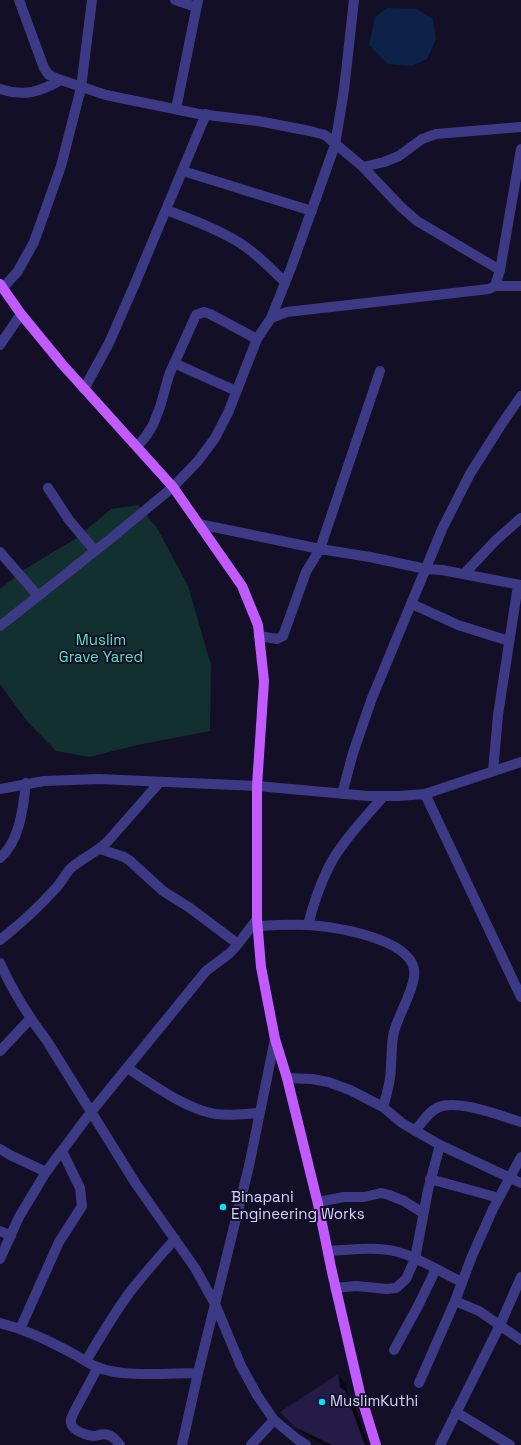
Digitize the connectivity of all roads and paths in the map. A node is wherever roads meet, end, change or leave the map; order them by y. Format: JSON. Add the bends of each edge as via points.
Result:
{"nodes":[{"id":1,"x":19,"y":0,"type":"edge"},
{"id":2,"x":92,"y":0,"type":"edge"},
{"id":3,"x":175,"y":0,"type":"edge"},
{"id":4,"x":354,"y":0,"type":"edge"},
{"id":5,"x":197,"y":4,"type":"edge"},
{"id":6,"x":61,"y":80,"type":"junction"},
{"id":7,"x":81,"y":88,"type":"junction"},
{"id":8,"x":0,"y":89,"type":"edge"},
{"id":9,"x":176,"y":109,"type":"junction"},
{"id":10,"x":206,"y":114,"type":"junction"},
{"id":11,"x":521,"y":128,"type":"edge"},
{"id":12,"x":335,"y":145,"type":"junction"},
{"id":13,"x":521,"y":149,"type":"edge"},
{"id":14,"x":363,"y":167,"type":"junction"},
{"id":15,"x":183,"y":171,"type":"junction"},
{"id":16,"x":166,"y":210,"type":"junction"},
{"id":17,"x":312,"y":211,"type":"junction"},
{"id":18,"x":500,"y":270,"type":"junction"},
{"id":19,"x":285,"y":282,"type":"junction"},
{"id":20,"x":2,"y":286,"type":"edge"},
{"id":21,"x":495,"y":286,"type":"junction"},
{"id":22,"x":521,"y":286,"type":"edge"},
{"id":23,"x":21,"y":314,"type":"junction"},
{"id":24,"x":271,"y":318,"type":"junction"},
{"id":25,"x":257,"y":339,"type":"junction"},
{"id":26,"x":0,"y":345,"type":"edge"},
{"id":27,"x":174,"y":363,"type":"junction"},
{"id":28,"x":380,"y":372,"type":"dead end"},
{"id":29,"x":84,"y":389,"type":"junction"},
{"id":30,"x":236,"y":391,"type":"junction"},
{"id":31,"x":521,"y":396,"type":"edge"},
{"id":32,"x":137,"y":447,"type":"junction"},
{"id":33,"x":172,"y":487,"type":"junction"},
{"id":34,"x":48,"y":488,"type":"dead end"},
{"id":35,"x":521,"y":518,"type":"edge"},
{"id":36,"x":199,"y":524,"type":"junction"},
{"id":37,"x":320,"y":549,"type":"junction"},
{"id":38,"x":95,"y":551,"type":"junction"},
{"id":39,"x":0,"y":552,"type":"edge"},
{"id":40,"x":426,"y":570,"type":"junction"},
{"id":41,"x":464,"y":574,"type":"junction"},
{"id":42,"x":520,"y":585,"type":"edge"},
{"id":43,"x":38,"y":596,"type":"junction"},
{"id":44,"x":412,"y":604,"type":"junction"},
{"id":45,"x":0,"y":626,"type":"edge"},
{"id":46,"x":259,"y":636,"type":"junction"},
{"id":47,"x":509,"y":641,"type":"junction"},
{"id":48,"x":521,"y":762,"type":"edge"},
{"id":49,"x":492,"y":771,"type":"junction"},
{"id":50,"x":159,"y":782,"type":"junction"},
{"id":51,"x":26,"y":783,"type":"junction"},
{"id":52,"x":257,"y":786,"type":"junction"},
{"id":53,"x":0,"y":789,"type":"edge"},
{"id":54,"x":342,"y":794,"type":"junction"},
{"id":55,"x":425,"y":794,"type":"junction"},
{"id":56,"x":384,"y":796,"type":"junction"},
{"id":57,"x":100,"y":849,"type":"junction"},
{"id":58,"x":0,"y":858,"type":"edge"},
{"id":59,"x":257,"y":922,"type":"junction"},
{"id":60,"x":308,"y":925,"type":"junction"},
{"id":61,"x":0,"y":940,"type":"edge"},
{"id":62,"x":238,"y":944,"type":"junction"},
{"id":63,"x":0,"y":962,"type":"edge"},
{"id":64,"x":521,"y":997,"type":"edge"},
{"id":65,"x":30,"y":1019,"type":"junction"},
{"id":66,"x":275,"y":1039,"type":"junction"},
{"id":67,"x":0,"y":1051,"type":"edge"},
{"id":68,"x":127,"y":1068,"type":"junction"},
{"id":69,"x":287,"y":1078,"type":"junction"},
{"id":70,"x":382,"y":1107,"type":"junction"},
{"id":71,"x":91,"y":1112,"type":"junction"},
{"id":72,"x":259,"y":1113,"type":"junction"},
{"id":73,"x":521,"y":1122,"type":"edge"},
{"id":74,"x":415,"y":1131,"type":"junction"},
{"id":75,"x":440,"y":1146,"type":"junction"},
{"id":76,"x":0,"y":1149,"type":"edge"},
{"id":77,"x":62,"y":1151,"type":"junction"},
{"id":78,"x":521,"y":1157,"type":"edge"},
{"id":79,"x":46,"y":1172,"type":"junction"},
{"id":80,"x":510,"y":1177,"type":"junction"},
{"id":81,"x":430,"y":1179,"type":"junction"},
{"id":82,"x":521,"y":1183,"type":"edge"},
{"id":83,"x":498,"y":1198,"type":"junction"},
{"id":84,"x":318,"y":1202,"type":"junction"},
{"id":85,"x":423,"y":1213,"type":"junction"},
{"id":86,"x":0,"y":1231,"type":"edge"},
{"id":87,"x":11,"y":1236,"type":"junction"},
{"id":88,"x":175,"y":1239,"type":"junction"},
{"id":89,"x":328,"y":1251,"type":"junction"},
{"id":90,"x":0,"y":1259,"type":"edge"},
{"id":91,"x":415,"y":1259,"type":"junction"},
{"id":92,"x":436,"y":1269,"type":"junction"},
{"id":93,"x":521,"y":1277,"type":"edge"},
{"id":94,"x":462,"y":1282,"type":"junction"},
{"id":95,"x":335,"y":1288,"type":"junction"},
{"id":96,"x":455,"y":1301,"type":"junction"},
{"id":97,"x":215,"y":1304,"type":"junction"},
{"id":98,"x":0,"y":1323,"type":"edge"},
{"id":99,"x":500,"y":1325,"type":"junction"},
{"id":100,"x":20,"y":1329,"type":"junction"},
{"id":101,"x":521,"y":1340,"type":"edge"},
{"id":102,"x":394,"y":1350,"type":"dead end"},
{"id":103,"x":86,"y":1361,"type":"junction"},
{"id":104,"x":98,"y":1367,"type":"junction"},
{"id":105,"x":198,"y":1373,"type":"junction"},
{"id":106,"x":419,"y":1383,"type":"dead end"},
{"id":107,"x":456,"y":1412,"type":"junction"},
{"id":108,"x":274,"y":1420,"type":"junction"},
{"id":109,"x":120,"y":1445,"type":"edge"},
{"id":110,"x":182,"y":1445,"type":"edge"},
{"id":111,"x":251,"y":1445,"type":"edge"},
{"id":112,"x":306,"y":1445,"type":"edge"},
{"id":113,"x":376,"y":1445,"type":"edge"},
{"id":114,"x":440,"y":1445,"type":"edge"},
{"id":115,"x":510,"y":1445,"type":"edge"}],
"edges":[{"from":1,"to":6,"type":"street","via":[[44,68],[50,75]]},
{"from":2,"to":7,"type":"street"},
{"from":3,"to":5,"type":"street"},
{"from":4,"to":12,"type":"street"},
{"from":5,"to":9,"type":"street"},
{"from":6,"to":7,"type":"street"},
{"from":6,"to":8,"type":"street","via":[[48,87],[24,93]]},
{"from":7,"to":9,"type":"street"},
{"from":7,"to":20,"type":"street","via":[[61,166],[34,242],[18,271]]},
{"from":9,"to":10,"type":"street"},
{"from":10,"to":12,"type":"street","via":[[310,131],[325,135]]},
{"from":10,"to":15,"type":"street"},
{"from":11,"to":14,"type":"street","via":[[436,134],[399,156]]},
{"from":12,"to":14,"type":"street"},
{"from":12,"to":17,"type":"street"},
{"from":13,"to":18,"type":"street"},
{"from":14,"to":18,"type":"street","via":[[417,221]]},
{"from":15,"to":16,"type":"street"},
{"from":15,"to":17,"type":"street"},
{"from":16,"to":19,"type":"street","via":[[236,240]]},
{"from":16,"to":29,"type":"street","via":[[109,343]]},
{"from":17,"to":19,"type":"street"},
{"from":18,"to":21,"type":"street"},
{"from":19,"to":24,"type":"street"},
{"from":20,"to":23,"type":"main road"},
{"from":21,"to":22,"type":"street"},
{"from":21,"to":24,"type":"street","via":[[489,289],[287,312]]},
{"from":23,"to":26,"type":"street"},
{"from":23,"to":29,"type":"main road"},
{"from":24,"to":25,"type":"street"},
{"from":25,"to":27,"type":"street","via":[[204,312],[196,315]]},
{"from":25,"to":30,"type":"street"},
{"from":27,"to":30,"type":"street"},
{"from":27,"to":32,"type":"street","via":[[155,419]]},
{"from":28,"to":37,"type":"street"},
{"from":29,"to":32,"type":"main road"},
{"from":30,"to":33,"type":"street","via":[[215,438],[198,461]]},
{"from":31,"to":40,"type":"street","via":[[470,474],[443,527]]},
{"from":32,"to":33,"type":"main road"},
{"from":33,"to":36,"type":"main road"},
{"from":33,"to":38,"type":"street"},
{"from":34,"to":38,"type":"street","via":[[69,520]]},
{"from":35,"to":41,"type":"street"},
{"from":36,"to":37,"type":"street"},
{"from":36,"to":46,"type":"main road","via":[[242,586],[258,625]]},
{"from":37,"to":40,"type":"street"},
{"from":37,"to":46,"type":"street","via":[[306,572],[283,636],[277,639]]},
{"from":38,"to":43,"type":"street"},
{"from":39,"to":43,"type":"street"},
{"from":40,"to":41,"type":"street"},
{"from":40,"to":44,"type":"street"},
{"from":41,"to":42,"type":"street"},
{"from":42,"to":47,"type":"street"},
{"from":43,"to":45,"type":"street"},
{"from":44,"to":47,"type":"street","via":[[458,625]]},
{"from":44,"to":54,"type":"street","via":[[372,698]]},
{"from":46,"to":52,"type":"main road","via":[[264,682]]},
{"from":47,"to":49,"type":"street"},
{"from":48,"to":49,"type":"street"},
{"from":49,"to":55,"type":"street"},
{"from":50,"to":51,"type":"street","via":[[72,779]]},
{"from":50,"to":52,"type":"street"},
{"from":50,"to":57,"type":"street"},
{"from":51,"to":53,"type":"street"},
{"from":51,"to":58,"type":"street","via":[[19,824],[13,841]]},
{"from":52,"to":54,"type":"street"},
{"from":52,"to":59,"type":"main road"},
{"from":54,"to":56,"type":"street"},
{"from":55,"to":56,"type":"street"},
{"from":55,"to":64,"type":"street"},
{"from":56,"to":60,"type":"street","via":[[346,839],[334,857]]},
{"from":57,"to":61,"type":"street","via":[[70,869],[55,890]]},
{"from":57,"to":62,"type":"street","via":[[130,860],[163,891]]},
{"from":59,"to":60,"type":"street"},
{"from":59,"to":62,"type":"street"},
{"from":59,"to":66,"type":"main road","via":[[261,967]]},
{"from":60,"to":70,"type":"street","via":[[377,938],[397,948],[410,960],[414,969],[414,980],[394,1032],[389,1086]]},
{"from":62,"to":68,"type":"street","via":[[206,971]]},
{"from":63,"to":65,"type":"street"},
{"from":65,"to":67,"type":"street"},
{"from":65,"to":71,"type":"street"},
{"from":66,"to":69,"type":"main road"},
{"from":66,"to":72,"type":"street"},
{"from":68,"to":71,"type":"street"},
{"from":68,"to":72,"type":"street","via":[[175,1099],[207,1112],[232,1115]]},
{"from":69,"to":70,"type":"street","via":[[328,1082]]},
{"from":69,"to":84,"type":"main road"},
{"from":70,"to":74,"type":"street"},
{"from":71,"to":77,"type":"street"},
{"from":71,"to":88,"type":"street","via":[[136,1184]]},
{"from":72,"to":97,"type":"street","via":[[249,1166]]},
{"from":73,"to":74,"type":"street","via":[[451,1104],[431,1112]]},
{"from":74,"to":75,"type":"street"},
{"from":75,"to":80,"type":"street"},
{"from":75,"to":81,"type":"street"},
{"from":76,"to":79,"type":"street"},
{"from":77,"to":79,"type":"street"},
{"from":77,"to":100,"type":"street","via":[[80,1188],[82,1206],[59,1242]]},
{"from":78,"to":80,"type":"street"},
{"from":79,"to":87,"type":"street","via":[[19,1217]]},
{"from":80,"to":82,"type":"street"},
{"from":80,"to":83,"type":"street"},
{"from":81,"to":83,"type":"street"},
{"from":81,"to":85,"type":"street"},
{"from":83,"to":94,"type":"street"},
{"from":84,"to":85,"type":"street","via":[[381,1194],[404,1201]]},
{"from":84,"to":89,"type":"main road"},
{"from":85,"to":91,"type":"street"},
{"from":86,"to":87,"type":"street"},
{"from":87,"to":90,"type":"street"},
{"from":88,"to":97,"type":"street"},
{"from":88,"to":103,"type":"street","via":[[127,1296]]},
{"from":89,"to":91,"type":"street","via":[[374,1249],[397,1252]]},
{"from":89,"to":95,"type":"main road"},
{"from":91,"to":92,"type":"street"},
{"from":91,"to":95,"type":"street","via":[[406,1279],[396,1288]]},
{"from":92,"to":94,"type":"street"},
{"from":92,"to":102,"type":"street"},
{"from":93,"to":99,"type":"street"},
{"from":94,"to":96,"type":"street"},
{"from":95,"to":113,"type":"main road","via":[[360,1393]]},
{"from":96,"to":99,"type":"street","via":[[479,1311]]},
{"from":96,"to":106,"type":"street"},
{"from":97,"to":105,"type":"street"},
{"from":97,"to":108,"type":"street","via":[[241,1366]]},
{"from":98,"to":100,"type":"street"},
{"from":99,"to":101,"type":"street"},
{"from":99,"to":107,"type":"street"},
{"from":100,"to":103,"type":"street"},
{"from":103,"to":104,"type":"street"},
{"from":104,"to":105,"type":"street","via":[[136,1373]]},
{"from":104,"to":109,"type":"street","via":[[70,1420],[71,1425],[87,1435],[107,1434]]},
{"from":105,"to":110,"type":"street"},
{"from":107,"to":114,"type":"street"},
{"from":107,"to":115,"type":"street"},
{"from":108,"to":111,"type":"street"},
{"from":108,"to":112,"type":"street"}]}
